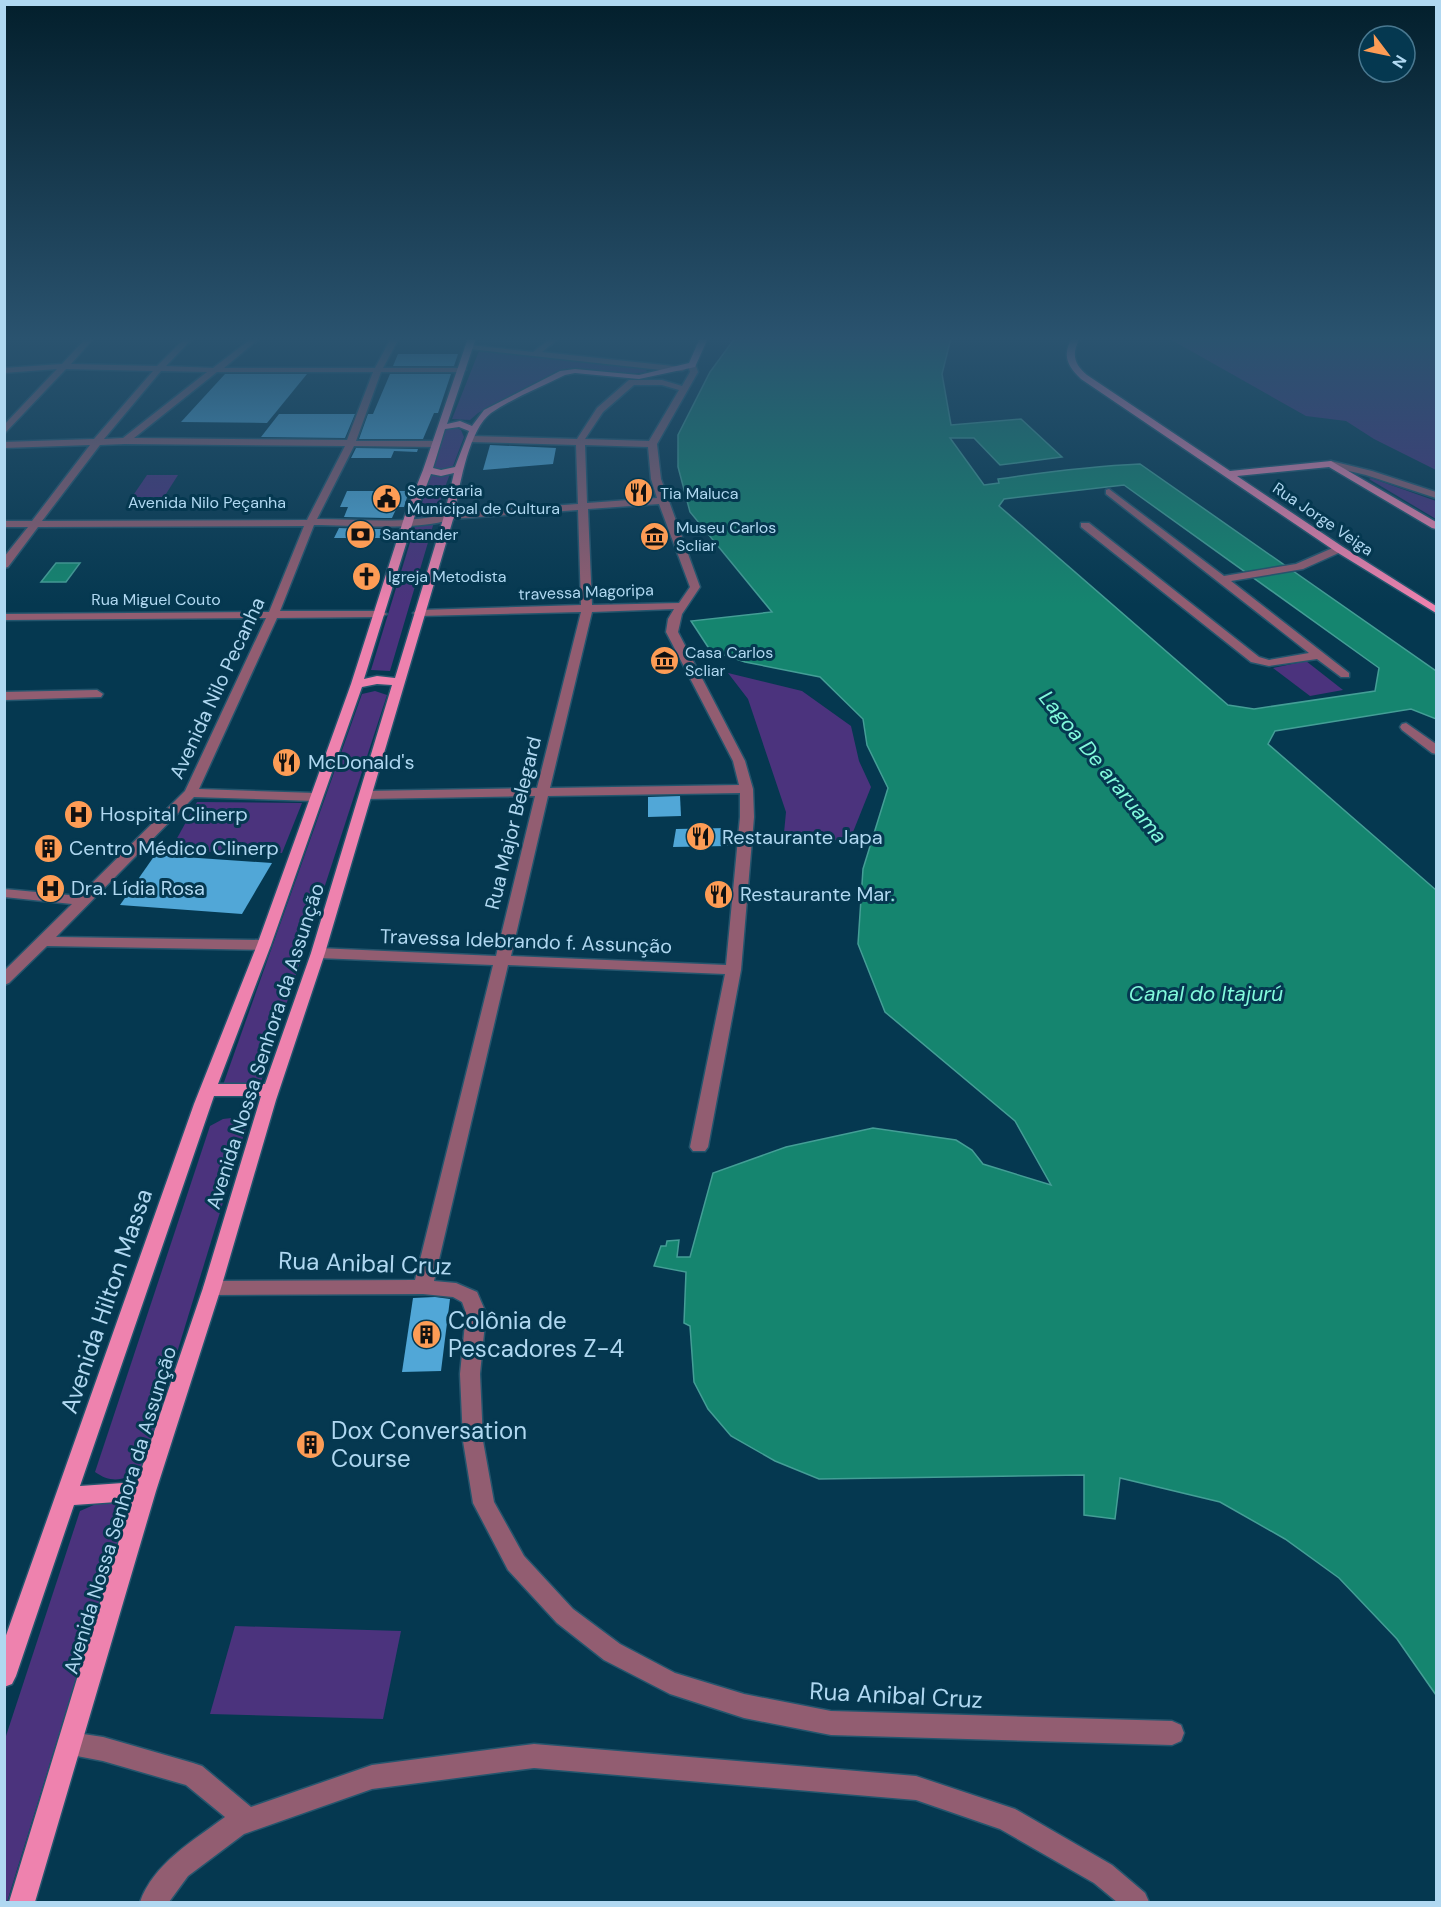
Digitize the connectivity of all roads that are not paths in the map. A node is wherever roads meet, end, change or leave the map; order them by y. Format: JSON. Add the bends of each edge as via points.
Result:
{"nodes":[{"id":1,"x":110,"y":427,"type":"edge"},
{"id":2,"x":143,"y":427,"type":"edge"},
{"id":3,"x":357,"y":427,"type":"edge"},
{"id":4,"x":442,"y":427,"type":"edge"},
{"id":5,"x":464,"y":427,"type":"edge"},
{"id":6,"x":475,"y":427,"type":"edge"},
{"id":7,"x":589,"y":427,"type":"edge"},
{"id":8,"x":662,"y":427,"type":"edge"},
{"id":9,"x":1159,"y":427,"type":"edge"},
{"id":10,"x":472,"y":434,"type":"junction"},
{"id":11,"x":125,"y":441,"type":"junction"},
{"id":12,"x":580,"y":441,"type":"junction"},
{"id":13,"x":351,"y":443,"type":"junction"},
{"id":14,"x":96,"y":444,"type":"junction"},
{"id":15,"x":435,"y":444,"type":"junction"},
{"id":16,"x":652,"y":444,"type":"junction"},
{"id":17,"x":4,"y":446,"type":"edge"},
{"id":18,"x":1330,"y":464,"type":"junction"},
{"id":19,"x":428,"y":470,"type":"junction"},
{"id":20,"x":459,"y":470,"type":"junction"},
{"id":21,"x":1228,"y":474,"type":"junction"},
{"id":22,"x":1108,"y":492,"type":"dead end"},
{"id":23,"x":1437,"y":495,"type":"edge"},
{"id":24,"x":663,"y":501,"type":"junction"},
{"id":25,"x":581,"y":508,"type":"junction"},
{"id":26,"x":448,"y":516,"type":"junction"},
{"id":27,"x":4,"y":518,"type":"edge"},
{"id":28,"x":410,"y":519,"type":"junction"},
{"id":29,"x":312,"y":520,"type":"junction"},
{"id":30,"x":38,"y":521,"type":"junction"},
{"id":31,"x":4,"y":524,"type":"edge"},
{"id":32,"x":1085,"y":525,"type":"dead end"},
{"id":33,"x":1437,"y":526,"type":"edge"},
{"id":34,"x":1339,"y":549,"type":"junction"},
{"id":35,"x":4,"y":565,"type":"edge"},
{"id":36,"x":1220,"y":580,"type":"junction"},
{"id":37,"x":681,"y":606,"type":"junction"},
{"id":38,"x":587,"y":609,"type":"junction"},
{"id":39,"x":1437,"y":610,"type":"edge"},
{"id":40,"x":419,"y":613,"type":"junction"},
{"id":41,"x":381,"y":614,"type":"junction"},
{"id":42,"x":273,"y":615,"type":"junction"},
{"id":43,"x":4,"y":617,"type":"edge"},
{"id":44,"x":1317,"y":655,"type":"junction"},
{"id":45,"x":1345,"y":675,"type":"dead end"},
{"id":46,"x":398,"y":682,"type":"junction"},
{"id":47,"x":357,"y":684,"type":"junction"},
{"id":48,"x":97,"y":694,"type":"dead end"},
{"id":49,"x":4,"y":696,"type":"edge"},
{"id":50,"x":1406,"y":727,"type":"dead end"},
{"id":51,"x":1437,"y":750,"type":"edge"},
{"id":52,"x":746,"y":789,"type":"junction"},
{"id":53,"x":543,"y":792,"type":"junction"},
{"id":54,"x":191,"y":793,"type":"junction"},
{"id":55,"x":366,"y":795,"type":"junction"},
{"id":56,"x":315,"y":797,"type":"junction"},
{"id":57,"x":4,"y":893,"type":"edge"},
{"id":58,"x":83,"y":901,"type":"junction"},
{"id":59,"x":43,"y":941,"type":"junction"},
{"id":60,"x":264,"y":945,"type":"junction"},
{"id":61,"x":318,"y":953,"type":"junction"},
{"id":62,"x":501,"y":960,"type":"junction"},
{"id":63,"x":734,"y":970,"type":"junction"},
{"id":64,"x":4,"y":980,"type":"edge"},
{"id":65,"x":208,"y":1090,"type":"junction"},
{"id":66,"x":272,"y":1090,"type":"junction"},
{"id":67,"x":699,"y":1147,"type":"dead end"},
{"id":68,"x":423,"y":1287,"type":"junction"},
{"id":69,"x":212,"y":1288,"type":"junction"},
{"id":70,"x":145,"y":1491,"type":"junction"},
{"id":71,"x":65,"y":1496,"type":"junction"},
{"id":72,"x":4,"y":1676,"type":"edge"},
{"id":73,"x":1172,"y":1733,"type":"dead end"},
{"id":74,"x":70,"y":1744,"type":"junction"},
{"id":75,"x":248,"y":1820,"type":"junction"},
{"id":76,"x":22,"y":1902,"type":"edge"},
{"id":77,"x":153,"y":1902,"type":"edge"},
{"id":78,"x":1136,"y":1902,"type":"edge"}],
"edges":[{"from":1,"to":14,"type":"street"},
{"from":2,"to":11,"type":"street"},
{"from":3,"to":13,"type":"street","name":"Avenida Nilo Pecanha"},
{"from":4,"to":15,"type":"main road","name":"Avenida Nossa Senhora da Assunção"},
{"from":5,"to":10,"type":"main road"},
{"from":6,"to":10,"type":"main road","name":"Avenida Nossa Senhora da Assunção"},
{"from":7,"to":12,"type":"street"},
{"from":8,"to":16,"type":"street"},
{"from":9,"to":21,"type":"main road","name":"Rua Jorge Veiga"},
{"from":10,"to":12,"type":"street"},
{"from":10,"to":20,"type":"main road","name":"Avenida Nossa Senhora da Assunção"},
{"from":11,"to":13,"type":"street"},
{"from":11,"to":14,"type":"street"},
{"from":12,"to":16,"type":"street"},
{"from":12,"to":25,"type":"street","name":"Rua Major Belegard"},
{"from":13,"to":15,"type":"street"},
{"from":13,"to":29,"type":"street","name":"Avenida Nilo Pecanha"},
{"from":14,"to":17,"type":"street"},
{"from":14,"to":30,"type":"street"},
{"from":15,"to":19,"type":"main road","name":"Avenida Nossa Senhora da Assunção"},
{"from":16,"to":24,"type":"street"},
{"from":18,"to":21,"type":"main road"},
{"from":18,"to":23,"type":"street"},
{"from":18,"to":33,"type":"main road"},
{"from":19,"to":20,"type":"main road"},
{"from":19,"to":28,"type":"main road","name":"Avenida Nossa Senhora da Assunção"},
{"from":20,"to":26,"type":"main road","name":"Avenida Nossa Senhora da Assunção"},
{"from":21,"to":34,"type":"main road","name":"Rua Jorge Veiga"},
{"from":22,"to":36,"type":"street"},
{"from":24,"to":25,"type":"street","name":"Avenida Nilo Peçanha"},
{"from":24,"to":37,"type":"street","via":[[695,587]]},
{"from":25,"to":26,"type":"street","name":"Avenida Nilo Peçanha"},
{"from":25,"to":38,"type":"street","name":"Rua Major Belegard"},
{"from":26,"to":28,"type":"street","name":"Avenida Nilo Peçanha","via":[[439,520]]},
{"from":26,"to":40,"type":"main road","name":"Avenida Nossa Senhora da Assunção"},
{"from":27,"to":30,"type":"street","name":"Avenida Nilo Peçanha"},
{"from":28,"to":29,"type":"street","name":"Avenida Nilo Peçanha"},
{"from":28,"to":41,"type":"main road","name":"Avenida Nossa Senhora da Assunção"},
{"from":29,"to":30,"type":"street","name":"Avenida Nilo Peçanha"},
{"from":29,"to":42,"type":"street","name":"Avenida Nilo Pecanha"},
{"from":30,"to":31,"type":"street","name":"Avenida Nilo Peçanha"},
{"from":30,"to":35,"type":"street"},
{"from":32,"to":44,"type":"street","via":[[1254,660],[1269,663]]},
{"from":34,"to":36,"type":"street","via":[[1299,567]]},
{"from":34,"to":39,"type":"main road","name":"Rua Jorge Veiga"},
{"from":36,"to":44,"type":"street"},
{"from":37,"to":38,"type":"street","name":"travessa Magoripa"},
{"from":37,"to":52,"type":"street","via":[[671,622],[672,632],[739,761]]},
{"from":38,"to":40,"type":"street","name":"travessa Magoripa"},
{"from":38,"to":53,"type":"street","name":"Rua Major Belegard"},
{"from":40,"to":46,"type":"main road","name":"Avenida Nossa Senhora da Assunção"},
{"from":41,"to":42,"type":"street","name":"Rua Miguel Couto"},
{"from":41,"to":47,"type":"main road","name":"Avenida Nossa Senhora da Assunção"},
{"from":42,"to":43,"type":"street","name":"Rua Miguel Couto"},
{"from":42,"to":54,"type":"street","name":"Avenida Nilo Pecanha"},
{"from":44,"to":45,"type":"street"},
{"from":46,"to":47,"type":"main road","via":[[377,680]]},
{"from":46,"to":55,"type":"main road","name":"Avenida Nossa Senhora da Assunção"},
{"from":47,"to":56,"type":"main road","name":"Avenida Nossa Senhora da Assunção"},
{"from":48,"to":49,"type":"street"},
{"from":50,"to":51,"type":"street"},
{"from":52,"to":53,"type":"street"},
{"from":52,"to":63,"type":"street"},
{"from":53,"to":55,"type":"street"},
{"from":53,"to":62,"type":"street","name":"Rua Major Belegard"},
{"from":54,"to":56,"type":"street"},
{"from":54,"to":58,"type":"street","name":"Avenida Nilo Pecanha"},
{"from":55,"to":61,"type":"main road","name":"Avenida Nossa Senhora da Assunção"},
{"from":56,"to":60,"type":"main road","name":"Avenida Nossa Senhora da Assunção"},
{"from":57,"to":58,"type":"street"},
{"from":58,"to":59,"type":"street","name":"Avenida Nilo Pecanha"},
{"from":59,"to":60,"type":"street"},
{"from":59,"to":64,"type":"street","name":"Avenida Nilo Pecanha"},
{"from":60,"to":65,"type":"main road","name":"Avenida Hilton Massa"},
{"from":61,"to":62,"type":"street","name":"Travessa Idebrando f. Assunção"},
{"from":61,"to":66,"type":"main road","name":"Avenida Nossa Senhora da Assunção"},
{"from":62,"to":63,"type":"street","name":"Travessa Idebrando f. Assunção"},
{"from":62,"to":68,"type":"street","name":"Rua Major Belegard"},
{"from":63,"to":67,"type":"street"},
{"from":65,"to":66,"type":"main road"},
{"from":65,"to":71,"type":"main road","name":"Avenida Hilton Massa"},
{"from":66,"to":69,"type":"main road","name":"Avenida Nossa Senhora da Assunção"},
{"from":68,"to":69,"type":"street","name":"Rua Anibal Cruz"},
{"from":68,"to":73,"type":"street","name":"Rua Anibal Cruz","via":[[456,1290],[470,1297],[476,1313],[470,1374],[472,1441],[484,1503],[516,1563],[565,1616],[612,1652],[670,1683],[744,1706],[831,1723]]},
{"from":69,"to":70,"type":"main road","name":"Avenida Nossa Senhora da Assunção"},
{"from":70,"to":71,"type":"main road"},
{"from":70,"to":74,"type":"main road","name":"Avenida Nossa Senhora da Assunção"},
{"from":71,"to":72,"type":"main road","name":"Avenida Hilton Massa"},
{"from":74,"to":75,"type":"street","via":[[103,1749],[193,1775]]},
{"from":74,"to":76,"type":"main road","name":"Avenida Nossa Senhora da Assunção"},
{"from":75,"to":77,"type":"street","via":[[179,1867]]},
{"from":75,"to":78,"type":"street","via":[[372,1777],[534,1756],[916,1788],[1006,1818],[1103,1874]]}]}
